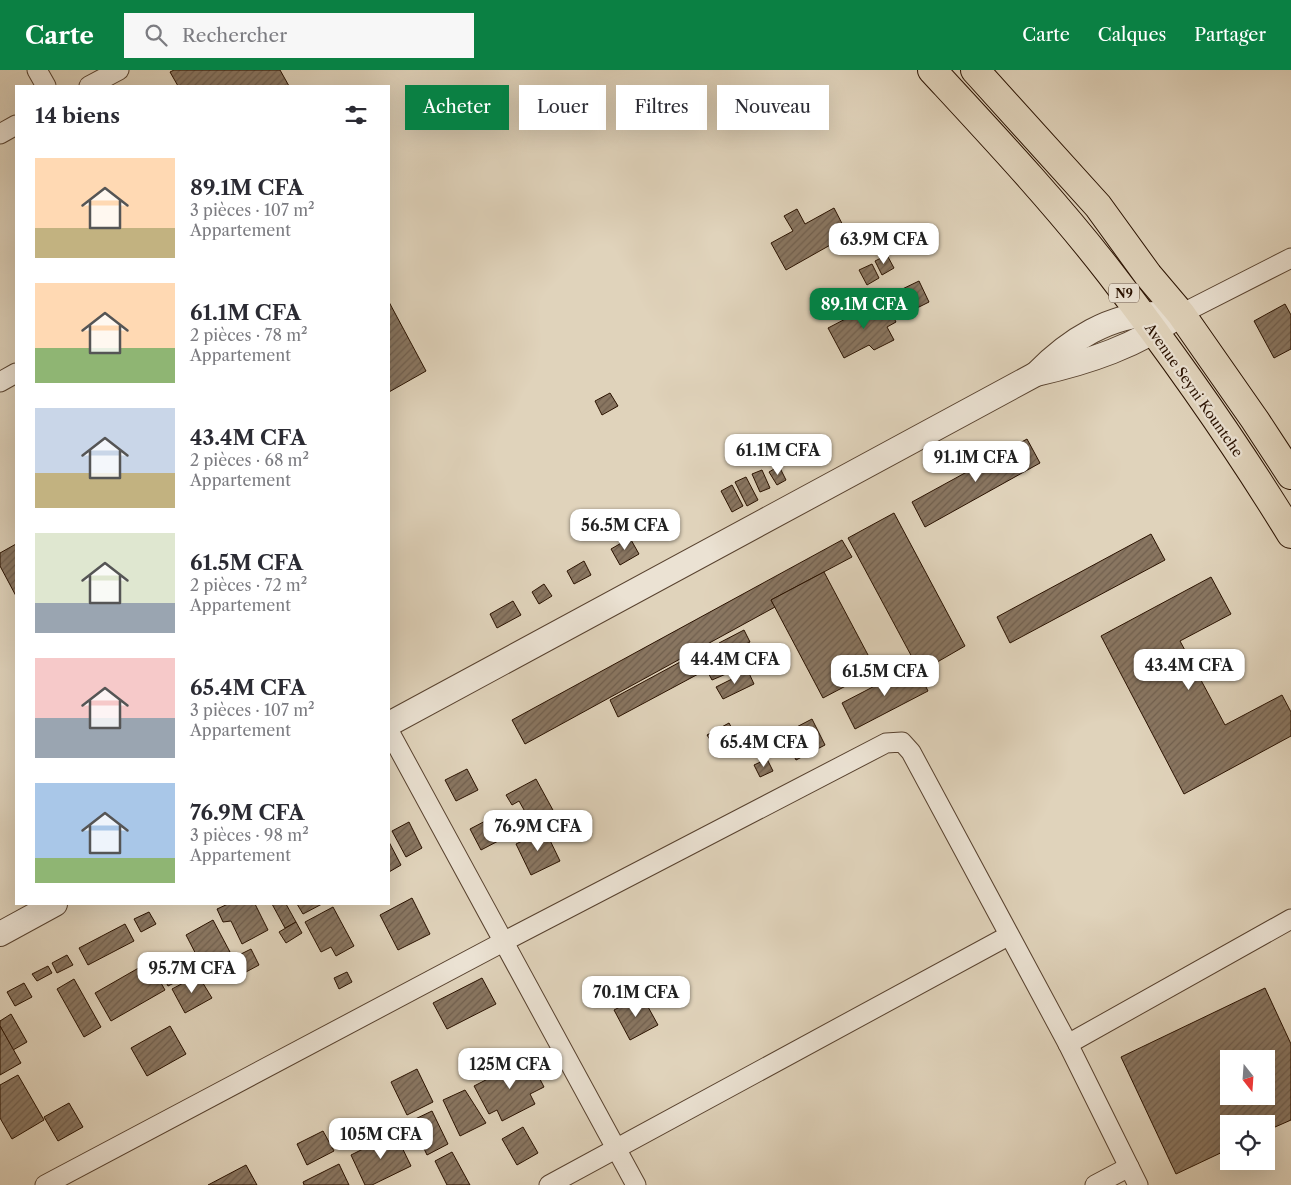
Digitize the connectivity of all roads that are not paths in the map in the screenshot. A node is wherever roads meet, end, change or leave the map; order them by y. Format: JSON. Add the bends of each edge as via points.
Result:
{"nodes":[{"id":1,"x":38,"y":70,"type":"edge"},
{"id":2,"x":119,"y":70,"type":"edge"},
{"id":3,"x":932,"y":70,"type":"edge"},
{"id":4,"x":975,"y":70,"type":"edge"},
{"id":5,"x":46,"y":85,"type":"edge"},
{"id":6,"x":91,"y":85,"type":"edge"},
{"id":7,"x":15,"y":126,"type":"edge"},
{"id":8,"x":0,"y":134,"type":"edge"},
{"id":9,"x":1291,"y":258,"type":"edge"},
{"id":10,"x":1181,"y":314,"type":"junction"},
{"id":11,"x":1147,"y":323,"type":"junction"},
{"id":12,"x":15,"y":374,"type":"edge"},
{"id":13,"x":0,"y":382,"type":"edge"},
{"id":14,"x":1291,"y":475,"type":"edge"},
{"id":15,"x":1291,"y":534,"type":"edge"},
{"id":16,"x":390,"y":723,"type":"edge"},
{"id":17,"x":390,"y":733,"type":"edge"},
{"id":18,"x":53,"y":905,"type":"edge"},
{"id":19,"x":1291,"y":919,"type":"edge"},
{"id":20,"x":0,"y":934,"type":"edge"},
{"id":21,"x":1008,"y":936,"type":"junction"},
{"id":22,"x":503,"y":942,"type":"junction"},
{"id":23,"x":1068,"y":1044,"type":"junction"},
{"id":24,"x":616,"y":1149,"type":"junction"},
{"id":25,"x":1129,"y":1167,"type":"junction"},
{"id":26,"x":45,"y":1185,"type":"edge"},
{"id":27,"x":549,"y":1185,"type":"edge"},
{"id":28,"x":636,"y":1185,"type":"edge"},
{"id":29,"x":1095,"y":1185,"type":"edge"},
{"id":30,"x":1138,"y":1185,"type":"edge"}],
"edges":[{"from":1,"to":5,"type":"street"},
{"from":2,"to":6,"type":"street"},
{"from":3,"to":11,"type":"highway","name":"Avenue Seyni Kountche","number":"N9","via":[[1058,211]]},
{"from":4,"to":10,"type":"highway","number":"N9","via":[[1098,206]]},
{"from":7,"to":8,"type":"street"},
{"from":9,"to":10,"type":"street"},
{"from":10,"to":11,"type":"street"},
{"from":10,"to":14,"type":"highway","number":"N9"},
{"from":11,"to":15,"type":"highway","name":"Avenue Seyni Kountche","number":"N9"},
{"from":11,"to":16,"type":"street","via":[[1099,327],[1076,339],[1055,354],[1036,374]]},
{"from":12,"to":13,"type":"street"},
{"from":17,"to":22,"type":"street"},
{"from":18,"to":20,"type":"street"},
{"from":19,"to":23,"type":"street"},
{"from":21,"to":22,"type":"street","via":[[911,752],[902,742],[886,743]]},
{"from":21,"to":23,"type":"street"},
{"from":21,"to":24,"type":"street"},
{"from":22,"to":24,"type":"street"},
{"from":22,"to":26,"type":"street"},
{"from":23,"to":25,"type":"street"},
{"from":24,"to":27,"type":"street"},
{"from":24,"to":28,"type":"street"},
{"from":25,"to":29,"type":"street"},
{"from":25,"to":30,"type":"street"}]}
